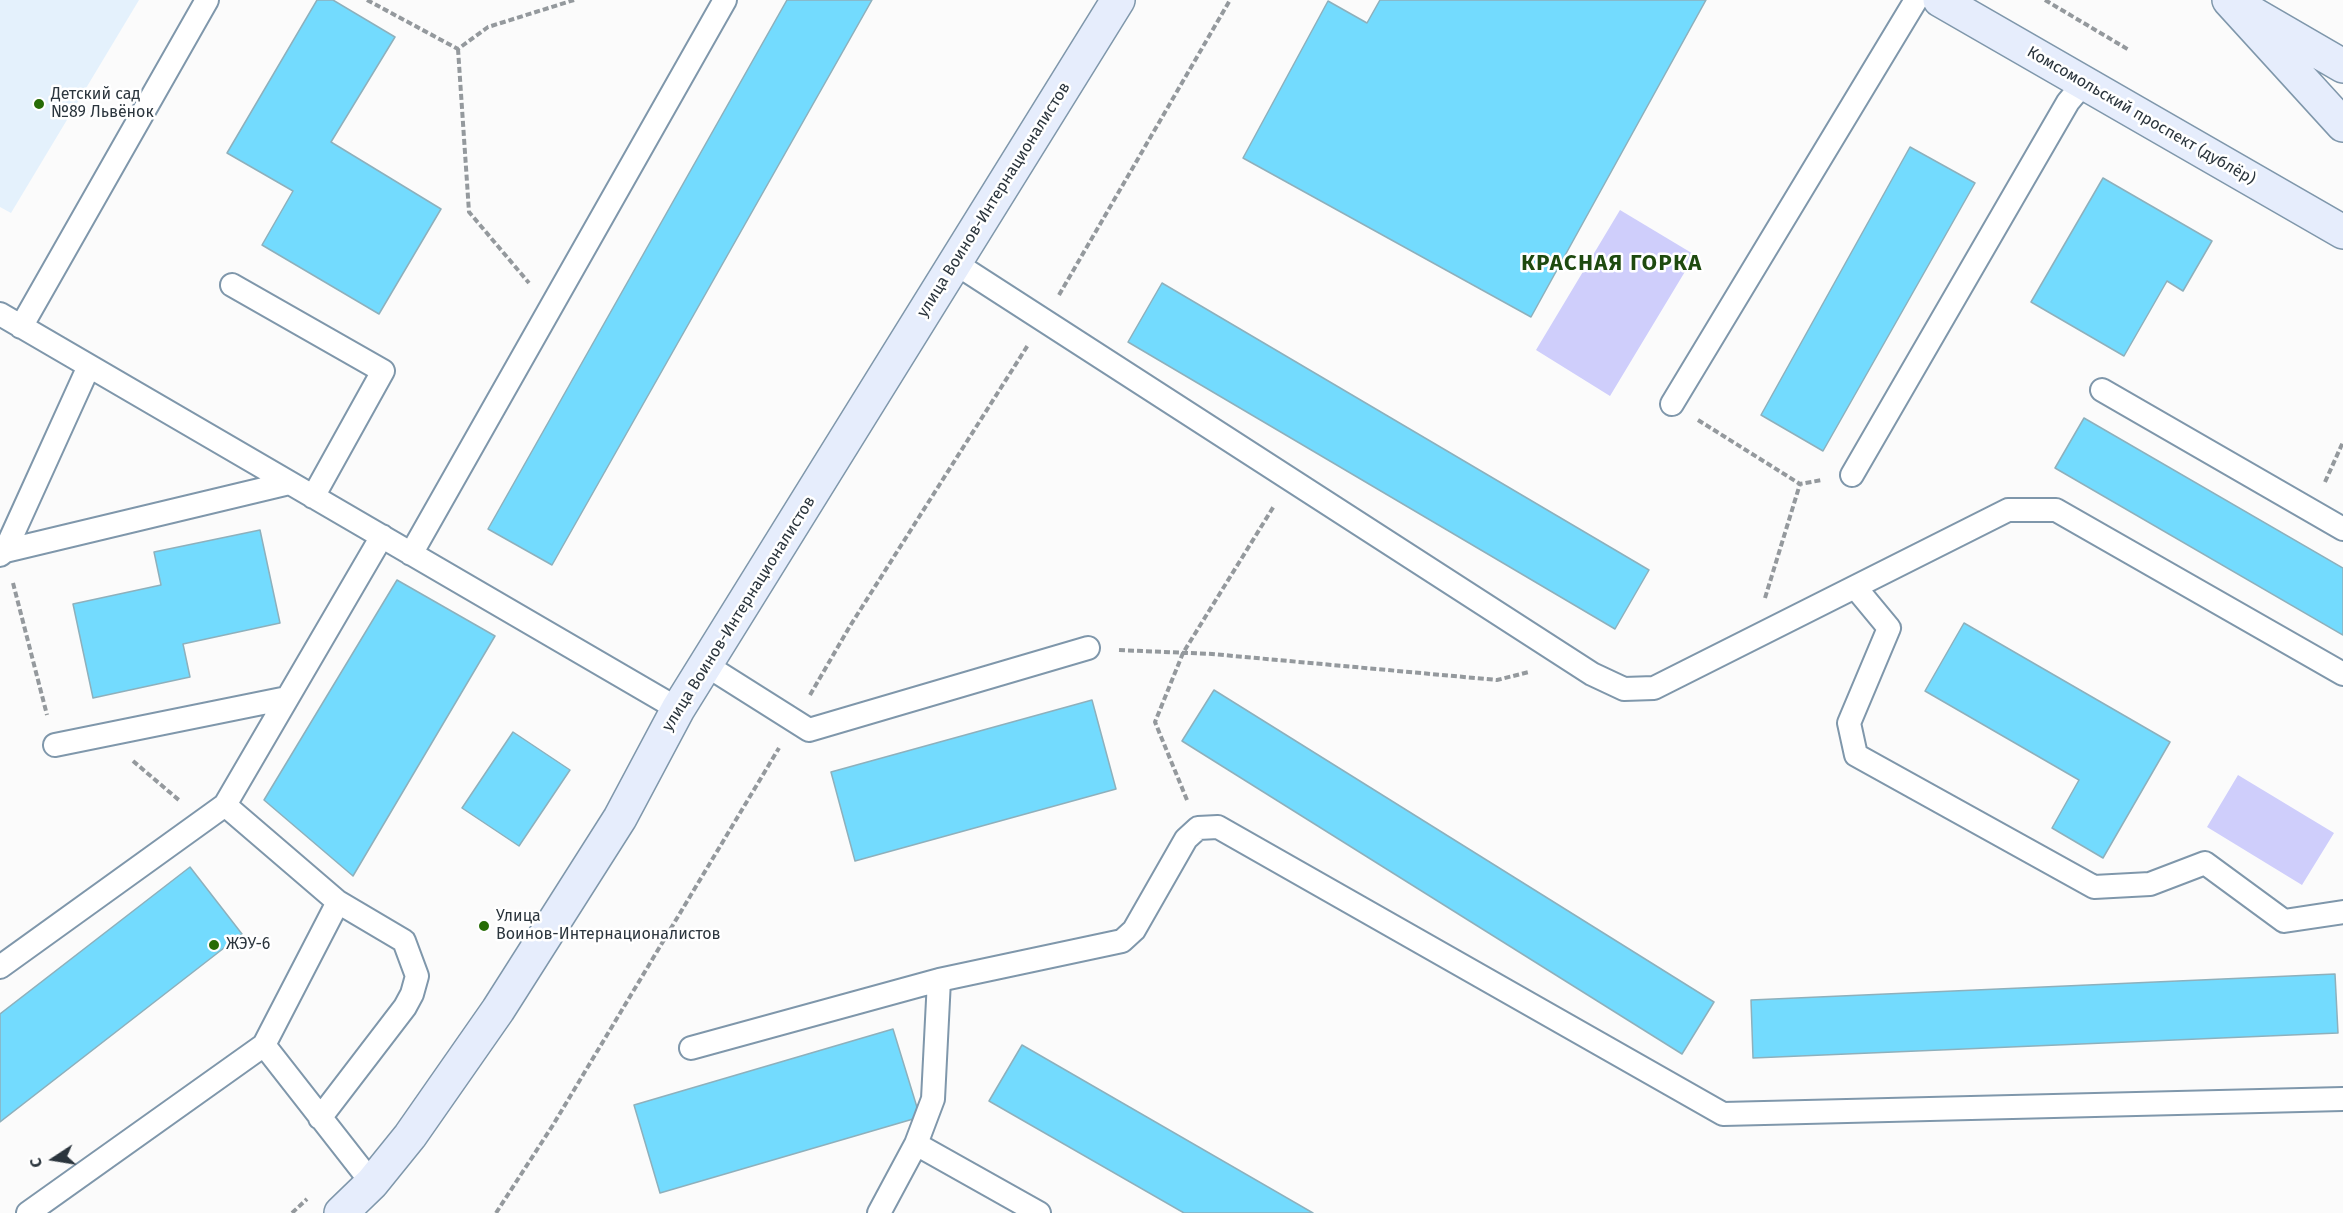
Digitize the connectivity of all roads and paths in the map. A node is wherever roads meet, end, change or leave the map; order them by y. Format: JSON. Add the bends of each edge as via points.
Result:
{"nodes":[{"id":1,"x":207,"y":0,"type":"edge"},
{"id":2,"x":367,"y":0,"type":"edge"},
{"id":3,"x":574,"y":0,"type":"edge"},
{"id":4,"x":725,"y":0,"type":"edge"},
{"id":5,"x":1118,"y":0,"type":"edge"},
{"id":6,"x":1916,"y":0,"type":"edge"},
{"id":7,"x":1940,"y":0,"type":"edge"},
{"id":8,"x":2045,"y":0,"type":"edge"},
{"id":9,"x":2230,"y":0,"type":"edge"},
{"id":10,"x":458,"y":49,"type":"junction"},
{"id":11,"x":2128,"y":50,"type":"dead end"},
{"id":12,"x":2343,"y":66,"type":"edge"},
{"id":13,"x":2084,"y":83,"type":"junction"},
{"id":14,"x":2343,"y":125,"type":"edge"},
{"id":15,"x":2343,"y":232,"type":"edge"},
{"id":16,"x":955,"y":263,"type":"junction"},
{"id":17,"x":232,"y":285,"type":"dead end"},
{"id":18,"x":550,"y":308,"type":"junction"},
{"id":19,"x":0,"y":315,"type":"edge"},
{"id":20,"x":21,"y":327,"type":"junction"},
{"id":21,"x":89,"y":366,"type":"junction"},
{"id":22,"x":2102,"y":390,"type":"dead end"},
{"id":23,"x":1672,"y":404,"type":"joint"},
{"id":24,"x":2343,"y":442,"type":"edge"},
{"id":25,"x":1852,"y":475,"type":"joint"},
{"id":26,"x":1291,"y":479,"type":"junction"},
{"id":27,"x":289,"y":483,"type":"junction"},
{"id":28,"x":1800,"y":484,"type":"junction"},
{"id":29,"x":313,"y":497,"type":"junction"},
{"id":30,"x":2311,"y":511,"type":"junction"},
{"id":31,"x":2343,"y":529,"type":"edge"},
{"id":32,"x":382,"y":537,"type":"junction"},
{"id":33,"x":2,"y":553,"type":"edge"},
{"id":34,"x":411,"y":554,"type":"junction"},
{"id":35,"x":1855,"y":587,"type":"junction"},
{"id":36,"x":850,"y":626,"type":"dead end"},
{"id":37,"x":1752,"y":639,"type":"junction"},
{"id":38,"x":1088,"y":648,"type":"joint"},
{"id":39,"x":1183,"y":653,"type":"junction"},
{"id":40,"x":1571,"y":660,"type":"junction"},
{"id":41,"x":706,"y":665,"type":"junction"},
{"id":42,"x":2343,"y":674,"type":"edge"},
{"id":43,"x":287,"y":698,"type":"junction"},
{"id":44,"x":678,"y":710,"type":"junction"},
{"id":45,"x":794,"y":722,"type":"junction"},
{"id":46,"x":103,"y":735,"type":"junction"},
{"id":47,"x":55,"y":745,"type":"joint"},
{"id":48,"x":225,"y":805,"type":"junction"},
{"id":49,"x":203,"y":821,"type":"junction"},
{"id":50,"x":1198,"y":828,"type":"junction"},
{"id":51,"x":338,"y":902,"type":"junction"},
{"id":52,"x":2343,"y":912,"type":"edge"},
{"id":53,"x":0,"y":966,"type":"edge"},
{"id":54,"x":939,"y":980,"type":"junction"},
{"id":55,"x":264,"y":1045,"type":"junction"},
{"id":56,"x":691,"y":1048,"type":"dead end"},
{"id":57,"x":2343,"y":1099,"type":"edge"},
{"id":58,"x":320,"y":1118,"type":"junction"},
{"id":59,"x":916,"y":1144,"type":"junction"},
{"id":60,"x":372,"y":1183,"type":"junction"},
{"id":61,"x":28,"y":1213,"type":"edge"},
{"id":62,"x":341,"y":1213,"type":"edge"},
{"id":63,"x":496,"y":1213,"type":"edge"},
{"id":64,"x":879,"y":1213,"type":"edge"},
{"id":65,"x":1039,"y":1213,"type":"edge"}],
"edges":[{"from":1,"to":20,"type":"lane"},
{"from":2,"to":10,"type":"path"},
{"from":3,"to":10,"type":"path","via":[[488,27]]},
{"from":4,"to":18,"type":"lane"},
{"from":5,"to":16,"type":"main road","name":"улица Воинов-Интернационалистов"},
{"from":6,"to":23,"type":"lane"},
{"from":7,"to":13,"type":"main road","name":"Комсомольский проспект (дублёр)"},
{"from":8,"to":11,"type":"path"},
{"from":9,"to":12,"type":"main road"},
{"from":9,"to":14,"type":"main road"},
{"from":10,"to":18,"type":"path","via":[[469,212]]},
{"from":13,"to":15,"type":"main road","name":"Комсомольский проспект (дублёр)"},
{"from":13,"to":25,"type":"lane","via":[[2068,102]]},
{"from":16,"to":26,"type":"lane"},
{"from":16,"to":41,"type":"main road","name":"улица Воинов-Интернационалистов"},
{"from":17,"to":29,"type":"lane","via":[[383,371]]},
{"from":18,"to":34,"type":"lane"},
{"from":19,"to":20,"type":"lane"},
{"from":20,"to":21,"type":"lane"},
{"from":21,"to":27,"type":"lane"},
{"from":21,"to":33,"type":"lane"},
{"from":22,"to":30,"type":"lane"},
{"from":23,"to":28,"type":"path"},
{"from":24,"to":30,"type":"path"},
{"from":25,"to":28,"type":"path"},
{"from":26,"to":39,"type":"path"},
{"from":26,"to":40,"type":"lane"},
{"from":27,"to":29,"type":"lane"},
{"from":27,"to":33,"type":"lane"},
{"from":28,"to":37,"type":"path"},
{"from":29,"to":32,"type":"lane"},
{"from":30,"to":31,"type":"lane"},
{"from":32,"to":34,"type":"lane"},
{"from":32,"to":43,"type":"lane"},
{"from":33,"to":47,"type":"path"},
{"from":34,"to":44,"type":"lane"},
{"from":35,"to":37,"type":"lane"},
{"from":35,"to":42,"type":"lane","via":[[2008,510],[2056,510]]},
{"from":35,"to":52,"type":"lane","via":[[1889,628],[1849,723],[1856,754],[2094,887],[2150,884],[2205,863],[2284,921]]},
{"from":36,"to":45,"type":"path"},
{"from":37,"to":40,"type":"lane","via":[[1654,688],[1624,689]]},
{"from":38,"to":39,"type":"path"},
{"from":38,"to":45,"type":"lane","via":[[809,730]]},
{"from":39,"to":40,"type":"path","via":[[1497,680]]},
{"from":39,"to":50,"type":"path","via":[[1155,722]]},
{"from":41,"to":44,"type":"main road","name":"улица Воинов-Интернационалистов"},
{"from":41,"to":45,"type":"lane"},
{"from":43,"to":46,"type":"lane"},
{"from":43,"to":48,"type":"lane"},
{"from":44,"to":60,"type":"main road","name":"улица Воинов-Интернационалистов","via":[[620,818],[498,1010],[442,1093]]},
{"from":45,"to":63,"type":"path","via":[[553,1125]]},
{"from":46,"to":47,"type":"lane"},
{"from":46,"to":49,"type":"path"},
{"from":48,"to":49,"type":"lane"},
{"from":48,"to":51,"type":"lane"},
{"from":49,"to":53,"type":"lane"},
{"from":50,"to":54,"type":"lane","via":[[1186,839],[1134,930],[1122,941]]},
{"from":50,"to":57,"type":"lane","via":[[1218,827],[1723,1114]]},
{"from":51,"to":55,"type":"lane"},
{"from":51,"to":58,"type":"lane","via":[[404,942],[417,976],[405,1007]]},
{"from":54,"to":56,"type":"lane"},
{"from":54,"to":59,"type":"lane","via":[[933,1099]]},
{"from":55,"to":58,"type":"lane"},
{"from":55,"to":61,"type":"lane"},
{"from":58,"to":60,"type":"lane"},
{"from":59,"to":64,"type":"lane"},
{"from":59,"to":65,"type":"lane"},
{"from":60,"to":62,"type":"main road","name":"улица Воинов-Интернационалистов"}]}
